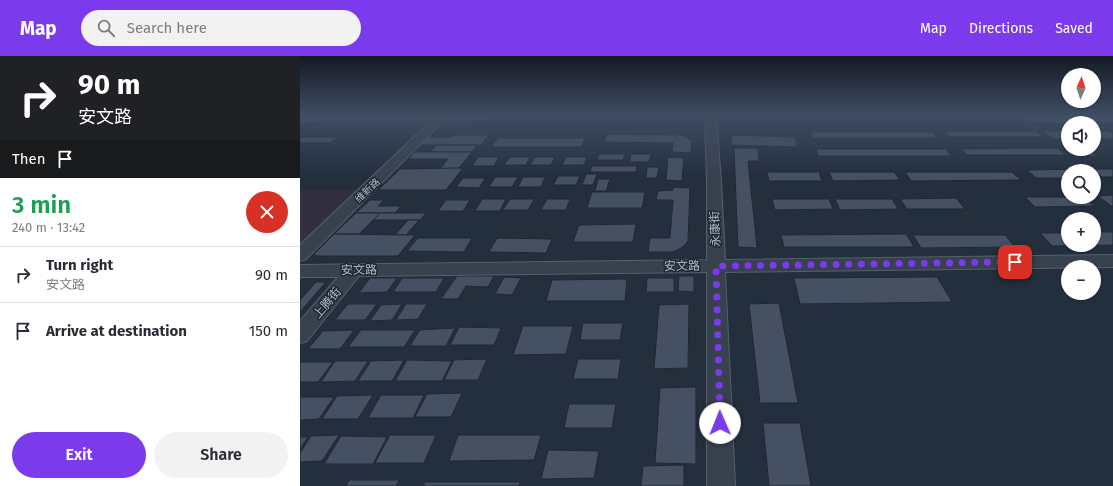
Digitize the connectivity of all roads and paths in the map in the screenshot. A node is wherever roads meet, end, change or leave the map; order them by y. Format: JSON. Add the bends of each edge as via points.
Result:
{"nodes":[{"id":1,"x":423,"y":135,"type":"edge"},
{"id":2,"x":711,"y":135,"type":"edge"},
{"id":3,"x":300,"y":255,"type":"edge"},
{"id":4,"x":1113,"y":261,"type":"edge"},
{"id":5,"x":716,"y":266,"type":"junction"},
{"id":6,"x":354,"y":270,"type":"junction"},
{"id":7,"x":300,"y":271,"type":"edge"},
{"id":8,"x":300,"y":335,"type":"edge"},
{"id":9,"x":721,"y":486,"type":"edge"}],
"edges":[{"from":1,"to":3,"type":"street","name":"维新路"},
{"from":2,"to":5,"type":"street","name":"永康街"},
{"from":4,"to":5,"type":"street","name":"安文路"},
{"from":5,"to":6,"type":"street","name":"安文路"},
{"from":5,"to":9,"type":"street","name":"永康街"},
{"from":6,"to":7,"type":"street","name":"安文路"},
{"from":6,"to":8,"type":"street","name":"上腾街"}]}
